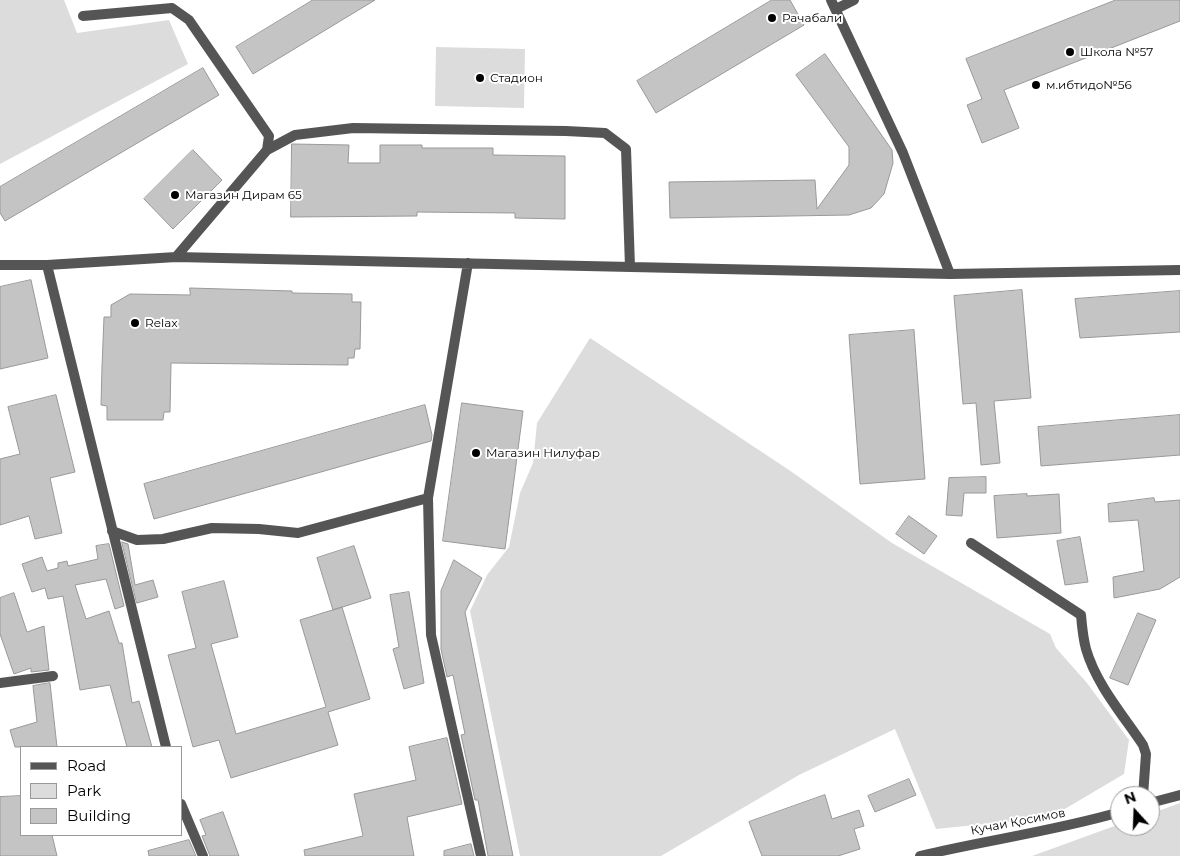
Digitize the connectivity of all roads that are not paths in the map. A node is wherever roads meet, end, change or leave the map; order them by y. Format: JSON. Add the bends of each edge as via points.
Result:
{"nodes":[{"id":1,"x":854,"y":0,"type":"edge"},
{"id":2,"x":834,"y":4,"type":"edge"},
{"id":3,"x":82,"y":16,"type":"dead end"},
{"id":4,"x":267,"y":150,"type":"junction"},
{"id":5,"x":176,"y":257,"type":"junction"},
{"id":6,"x":468,"y":263,"type":"junction"},
{"id":7,"x":0,"y":265,"type":"edge"},
{"id":8,"x":46,"y":265,"type":"junction"},
{"id":9,"x":630,"y":267,"type":"junction"},
{"id":10,"x":1180,"y":270,"type":"edge"},
{"id":11,"x":950,"y":274,"type":"junction"},
{"id":12,"x":428,"y":498,"type":"junction"},
{"id":13,"x":112,"y":531,"type":"junction"},
{"id":14,"x":971,"y":543,"type":"dead end"},
{"id":15,"x":53,"y":676,"type":"dead end"},
{"id":16,"x":0,"y":682,"type":"edge"},
{"id":17,"x":166,"y":746,"type":"edge"},
{"id":18,"x":1144,"y":786,"type":"edge"},
{"id":19,"x":1180,"y":794,"type":"edge"},
{"id":20,"x":1160,"y":800,"type":"edge"},
{"id":21,"x":182,"y":806,"type":"edge"},
{"id":22,"x":1110,"y":815,"type":"edge"},
{"id":23,"x":203,"y":856,"type":"edge"},
{"id":24,"x":481,"y":856,"type":"edge"},
{"id":25,"x":920,"y":856,"type":"edge"}],
"edges":[{"from":1,"to":2,"type":"street"},
{"from":2,"to":11,"type":"street","via":[[903,152]]},
{"from":3,"to":4,"type":"street","via":[[172,8],[189,20],[269,136]]},
{"from":4,"to":5,"type":"street"},
{"from":4,"to":9,"type":"street","via":[[295,135],[353,128],[605,133],[626,149]]},
{"from":5,"to":6,"type":"street"},
{"from":5,"to":8,"type":"street"},
{"from":6,"to":9,"type":"street"},
{"from":6,"to":12,"type":"street"},
{"from":7,"to":8,"type":"street"},
{"from":8,"to":13,"type":"street"},
{"from":9,"to":11,"type":"street"},
{"from":10,"to":11,"type":"street"},
{"from":12,"to":13,"type":"street","via":[[298,533],[212,528],[163,539],[137,540]]},
{"from":12,"to":24,"type":"street","via":[[431,635]]},
{"from":13,"to":17,"type":"street"},
{"from":14,"to":18,"type":"street","via":[[1081,615],[1086,651],[1100,681],[1143,745],[1146,754]]},
{"from":15,"to":16,"type":"street"},
{"from":19,"to":20,"type":"street"},
{"from":21,"to":23,"type":"street"},
{"from":22,"to":25,"type":"street","name":"Кучаи Қосимов"}]}
